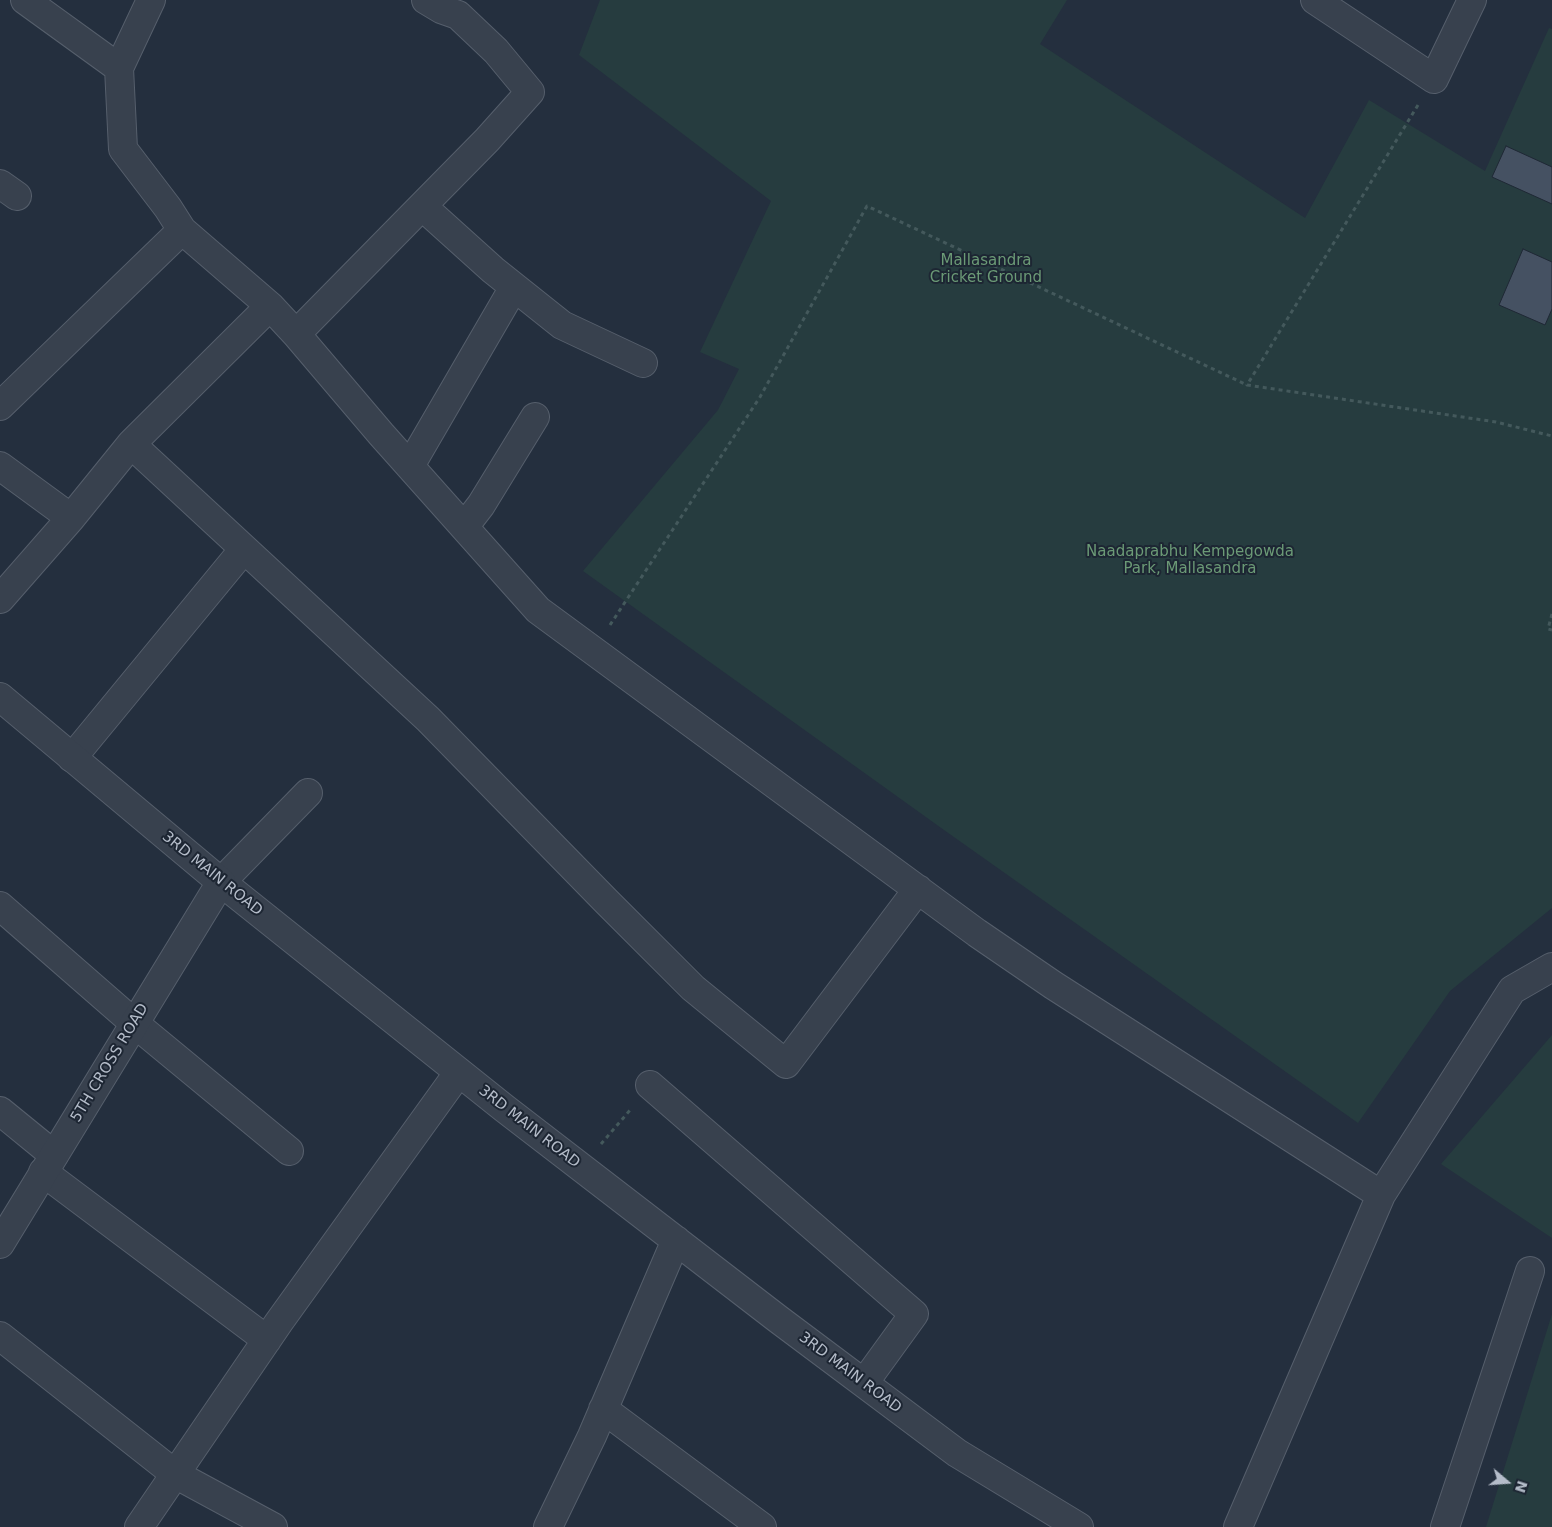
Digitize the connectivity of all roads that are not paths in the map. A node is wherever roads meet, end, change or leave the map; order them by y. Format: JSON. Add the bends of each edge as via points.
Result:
{"nodes":[{"id":1,"x":25,"y":0,"type":"edge"},
{"id":2,"x":151,"y":0,"type":"edge"},
{"id":3,"x":426,"y":0,"type":"edge"},
{"id":4,"x":1316,"y":0,"type":"edge"},
{"id":5,"x":1472,"y":0,"type":"edge"},
{"id":6,"x":119,"y":68,"type":"junction"},
{"id":7,"x":422,"y":206,"type":"junction"},
{"id":8,"x":182,"y":230,"type":"junction"},
{"id":9,"x":514,"y":287,"type":"junction"},
{"id":10,"x":270,"y":306,"type":"junction"},
{"id":11,"x":296,"y":334,"type":"junction"},
{"id":12,"x":643,"y":362,"type":"dead end"},
{"id":13,"x":0,"y":406,"type":"edge"},
{"id":14,"x":535,"y":417,"type":"dead end"},
{"id":15,"x":131,"y":444,"type":"junction"},
{"id":16,"x":0,"y":466,"type":"edge"},
{"id":17,"x":410,"y":466,"type":"junction"},
{"id":18,"x":71,"y":518,"type":"junction"},
{"id":19,"x":464,"y":527,"type":"junction"},
{"id":20,"x":244,"y":549,"type":"junction"},
{"id":21,"x":0,"y":599,"type":"edge"},
{"id":22,"x":0,"y":697,"type":"edge"},
{"id":23,"x":72,"y":758,"type":"junction"},
{"id":24,"x":308,"y":793,"type":"dead end"},
{"id":25,"x":221,"y":882,"type":"junction"},
{"id":26,"x":918,"y":889,"type":"junction"},
{"id":27,"x":0,"y":906,"type":"edge"},
{"id":28,"x":1552,"y":967,"type":"edge"},
{"id":29,"x":134,"y":1023,"type":"junction"},
{"id":30,"x":459,"y":1072,"type":"junction"},
{"id":31,"x":650,"y":1085,"type":"road end"},
{"id":32,"x":0,"y":1112,"type":"edge"},
{"id":33,"x":289,"y":1151,"type":"dead end"},
{"id":34,"x":49,"y":1164,"type":"junction"},
{"id":35,"x":1381,"y":1196,"type":"junction"},
{"id":36,"x":676,"y":1240,"type":"junction"},
{"id":37,"x":0,"y":1244,"type":"edge"},
{"id":38,"x":1530,"y":1271,"type":"dead end"},
{"id":39,"x":0,"y":1336,"type":"edge"},
{"id":40,"x":267,"y":1340,"type":"junction"},
{"id":41,"x":864,"y":1383,"type":"junction"},
{"id":42,"x":603,"y":1408,"type":"junction"},
{"id":43,"x":175,"y":1474,"type":"junction"},
{"id":44,"x":139,"y":1527,"type":"edge"},
{"id":45,"x":273,"y":1527,"type":"edge"},
{"id":46,"x":548,"y":1527,"type":"edge"},
{"id":47,"x":762,"y":1527,"type":"edge"},
{"id":48,"x":1079,"y":1527,"type":"edge"},
{"id":49,"x":1238,"y":1527,"type":"edge"},
{"id":50,"x":1444,"y":1527,"type":"edge"}],
"edges":[{"from":1,"to":6,"type":"street"},
{"from":2,"to":6,"type":"street"},
{"from":3,"to":7,"type":"street","via":[[458,15],[496,51],[530,92]]},
{"from":4,"to":5,"type":"street","via":[[1434,79]]},
{"from":6,"to":8,"type":"street","via":[[122,149]]},
{"from":7,"to":9,"type":"street"},
{"from":7,"to":11,"type":"street"},
{"from":8,"to":10,"type":"street"},
{"from":8,"to":13,"type":"street"},
{"from":9,"to":12,"type":"street","via":[[562,326]]},
{"from":9,"to":17,"type":"street"},
{"from":10,"to":11,"type":"street"},
{"from":10,"to":15,"type":"street"},
{"from":11,"to":17,"type":"street"},
{"from":14,"to":19,"type":"street"},
{"from":15,"to":18,"type":"street"},
{"from":15,"to":20,"type":"street"},
{"from":16,"to":18,"type":"street"},
{"from":17,"to":19,"type":"street"},
{"from":18,"to":21,"type":"street"},
{"from":19,"to":26,"type":"street","via":[[538,610]]},
{"from":20,"to":23,"type":"street"},
{"from":20,"to":26,"type":"street","via":[[428,720],[693,988],[786,1064]]},
{"from":22,"to":23,"type":"street","name":"3RD MAIN ROAD"},
{"from":23,"to":25,"type":"street","name":"3RD MAIN ROAD"},
{"from":24,"to":25,"type":"street","name":"5TH CROSS ROAD"},
{"from":25,"to":29,"type":"street","name":"5TH CROSS ROAD"},
{"from":25,"to":30,"type":"street","name":"3RD MAIN ROAD"},
{"from":26,"to":35,"type":"street","via":[[1053,985]]},
{"from":27,"to":29,"type":"street"},
{"from":28,"to":35,"type":"street","via":[[1512,990]]},
{"from":29,"to":33,"type":"street"},
{"from":29,"to":34,"type":"street","name":"5TH CROSS ROAD"},
{"from":30,"to":36,"type":"street","name":"3RD MAIN ROAD"},
{"from":30,"to":40,"type":"street"},
{"from":31,"to":41,"type":"street","via":[[914,1314]]},
{"from":32,"to":34,"type":"street"},
{"from":34,"to":37,"type":"street","name":"5TH CROSS ROAD"},
{"from":34,"to":40,"type":"street"},
{"from":35,"to":49,"type":"street"},
{"from":36,"to":41,"type":"street","name":"3RD MAIN ROAD"},
{"from":36,"to":42,"type":"street"},
{"from":38,"to":50,"type":"street"},
{"from":39,"to":43,"type":"street"},
{"from":40,"to":43,"type":"street"},
{"from":41,"to":48,"type":"street","name":"3RD MAIN ROAD","via":[[957,1453]]},
{"from":42,"to":46,"type":"street"},
{"from":42,"to":47,"type":"street"},
{"from":43,"to":44,"type":"street"},
{"from":43,"to":45,"type":"street"}]}
